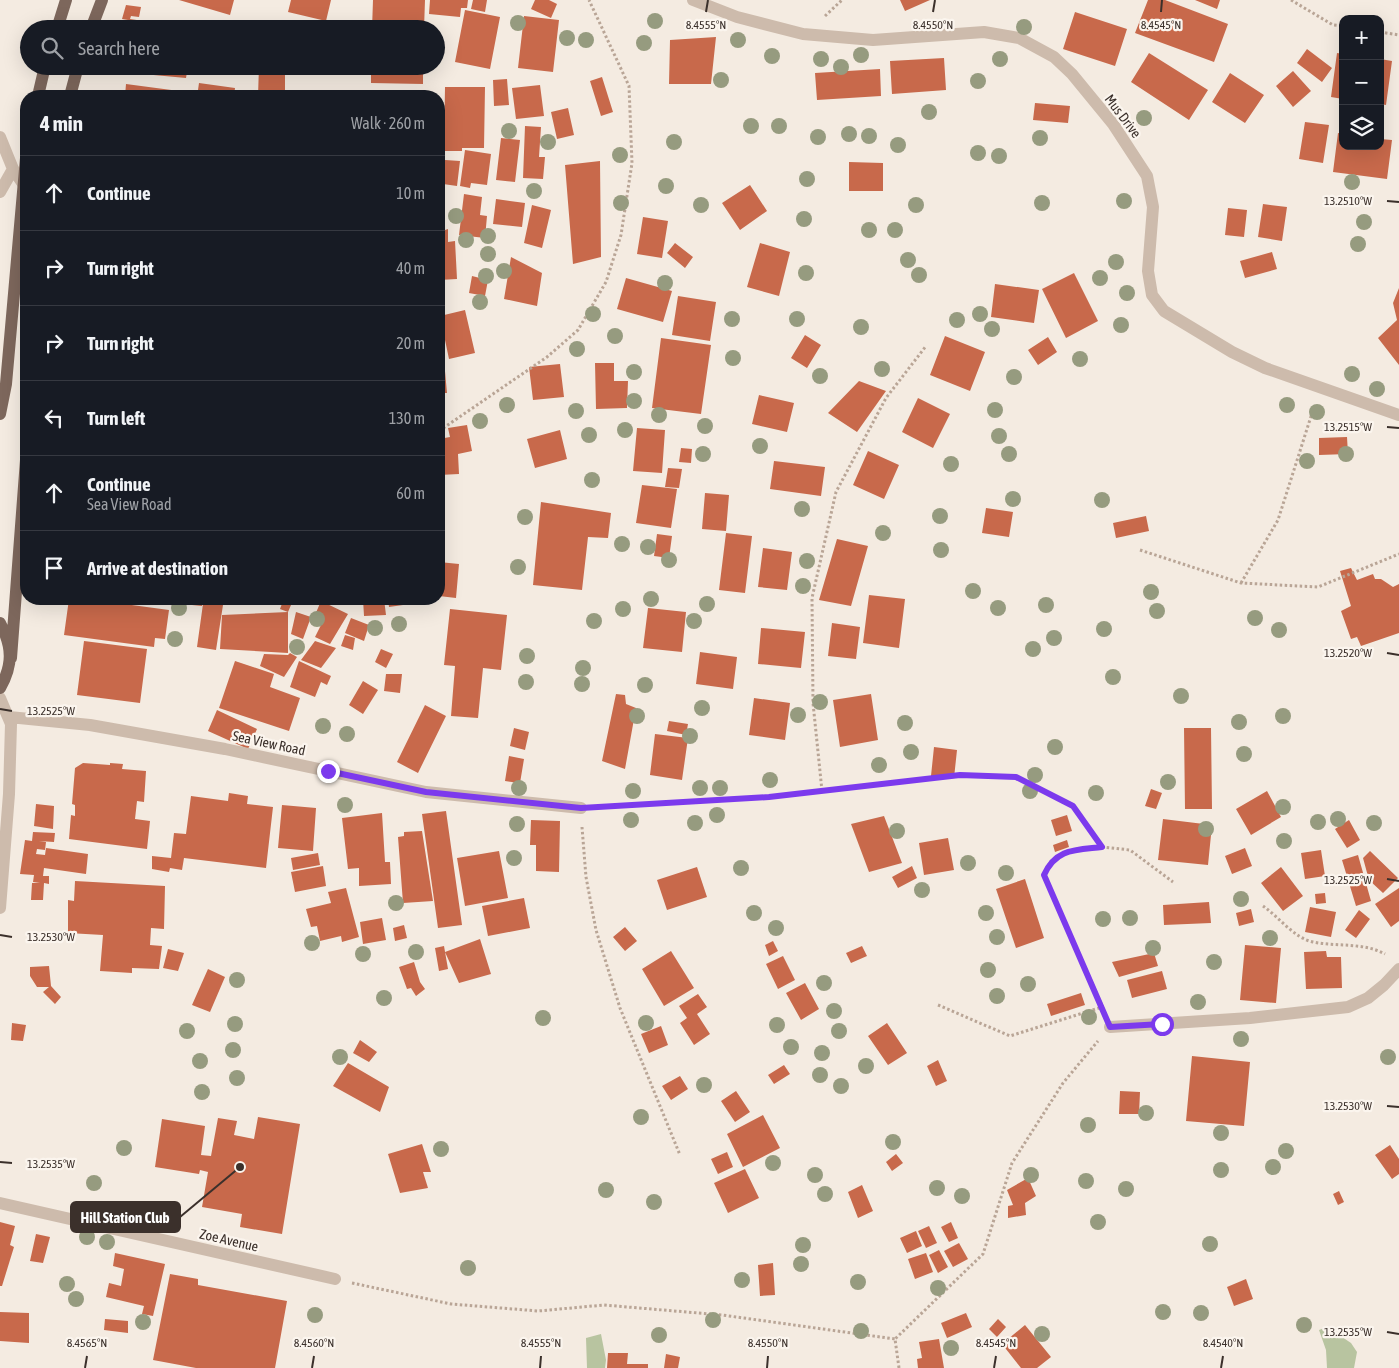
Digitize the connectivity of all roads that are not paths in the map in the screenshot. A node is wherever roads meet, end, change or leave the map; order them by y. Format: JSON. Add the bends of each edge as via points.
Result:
{"nodes":[{"id":1,"x":66,"y":0,"type":"edge"},
{"id":2,"x":102,"y":0,"type":"edge"},
{"id":3,"x":693,"y":0,"type":"edge"},
{"id":4,"x":60,"y":20,"type":"edge"},
{"id":5,"x":94,"y":20,"type":"edge"},
{"id":6,"x":43,"y":75,"type":"edge"},
{"id":7,"x":76,"y":75,"type":"edge"},
{"id":8,"x":39,"y":90,"type":"edge"},
{"id":9,"x":72,"y":90,"type":"edge"},
{"id":10,"x":0,"y":137,"type":"edge"},
{"id":11,"x":13,"y":168,"type":"junction"},
{"id":12,"x":20,"y":179,"type":"edge"},
{"id":13,"x":0,"y":192,"type":"edge"},
{"id":14,"x":20,"y":230,"type":"edge"},
{"id":15,"x":0,"y":414,"type":"edge"},
{"id":16,"x":1399,"y":415,"type":"edge"},
{"id":17,"x":20,"y":539,"type":"edge"},
{"id":18,"x":0,"y":623,"type":"edge"},
{"id":19,"x":11,"y":658,"type":"junction"},
{"id":20,"x":0,"y":688,"type":"edge"},
{"id":21,"x":0,"y":698,"type":"edge"},
{"id":22,"x":9,"y":718,"type":"junction"},
{"id":23,"x":0,"y":766,"type":"edge"},
{"id":24,"x":9,"y":781,"type":"junction"},
{"id":25,"x":581,"y":808,"type":"road end"},
{"id":26,"x":0,"y":908,"type":"edge"},
{"id":27,"x":1396,"y":964,"type":"edge"},
{"id":28,"x":1110,"y":1027,"type":"road end"},
{"id":29,"x":0,"y":1202,"type":"edge"},
{"id":30,"x":335,"y":1279,"type":"road end"}],
"edges":[{"from":1,"to":4,"type":"main road"},
{"from":2,"to":5,"type":"main road"},
{"from":3,"to":16,"type":"street","name":"Mus Drive","via":[[737,17],[803,34],[873,40],[984,32],[1019,38],[1054,57],[1113,124],[1147,176],[1153,207],[1148,271],[1152,295],[1164,311],[1232,352],[1320,389]]},
{"from":6,"to":8,"type":"main road"},
{"from":7,"to":9,"type":"main road"},
{"from":10,"to":11,"type":"street"},
{"from":11,"to":12,"type":"street"},
{"from":11,"to":13,"type":"street"},
{"from":14,"to":15,"type":"main road","via":[[6,384]]},
{"from":17,"to":19,"type":"main road"},
{"from":18,"to":19,"type":"main road"},
{"from":19,"to":20,"type":"main road"},
{"from":21,"to":22,"type":"street"},
{"from":22,"to":24,"type":"street"},
{"from":22,"to":25,"type":"street","name":"Sea View Road","via":[[90,725],[225,748],[426,792]]},
{"from":23,"to":24,"type":"street"},
{"from":24,"to":26,"type":"street"},
{"from":27,"to":28,"type":"street","via":[[1384,985],[1368,998],[1348,1007],[1250,1018]]},
{"from":29,"to":30,"type":"street","name":"Zoe Avenue"}]}
